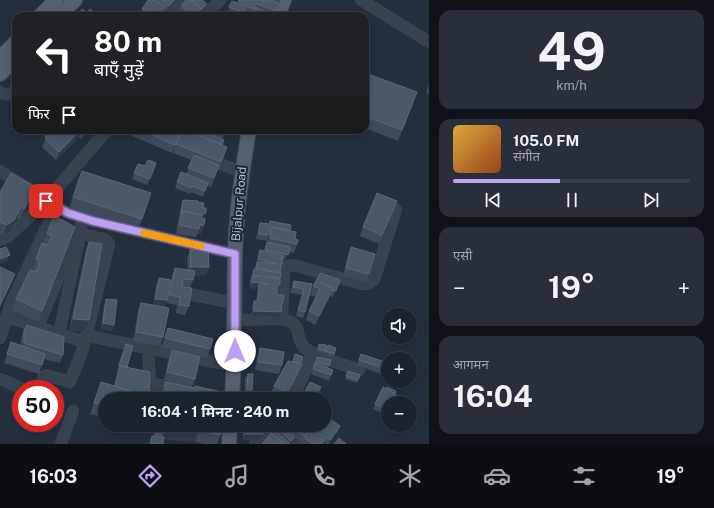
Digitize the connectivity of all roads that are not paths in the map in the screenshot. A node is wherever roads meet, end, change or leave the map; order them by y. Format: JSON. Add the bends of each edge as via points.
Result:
{"nodes":[{"id":1,"x":56,"y":0,"type":"edge"},
{"id":2,"x":75,"y":0,"type":"edge"},
{"id":3,"x":180,"y":0,"type":"edge"},
{"id":4,"x":220,"y":0,"type":"edge"},
{"id":5,"x":284,"y":0,"type":"edge"},
{"id":6,"x":361,"y":0,"type":"edge"},
{"id":7,"x":44,"y":12,"type":"edge"},
{"id":8,"x":63,"y":12,"type":"edge"},
{"id":9,"x":170,"y":12,"type":"edge"},
{"id":10,"x":210,"y":12,"type":"edge"},
{"id":11,"x":280,"y":12,"type":"edge"},
{"id":12,"x":429,"y":42,"type":"edge"},
{"id":13,"x":12,"y":46,"type":"edge"},
{"id":14,"x":0,"y":58,"type":"edge"},
{"id":15,"x":12,"y":62,"type":"edge"},
{"id":16,"x":0,"y":74,"type":"edge"},
{"id":17,"x":0,"y":92,"type":"edge"},
{"id":18,"x":12,"y":94,"type":"edge"},
{"id":19,"x":104,"y":134,"type":"edge"},
{"id":20,"x":248,"y":134,"type":"edge"},
{"id":21,"x":195,"y":154,"type":"edge"},
{"id":22,"x":0,"y":171,"type":"edge"},
{"id":23,"x":241,"y":172,"type":"junction"},
{"id":24,"x":46,"y":201,"type":"junction"},
{"id":25,"x":396,"y":210,"type":"edge"},
{"id":26,"x":81,"y":224,"type":"junction"},
{"id":27,"x":0,"y":240,"type":"edge"},
{"id":28,"x":235,"y":254,"type":"junction"},
{"id":29,"x":193,"y":295,"type":"edge"},
{"id":30,"x":235,"y":304,"type":"junction"},
{"id":31,"x":7,"y":317,"type":"junction"},
{"id":32,"x":282,"y":319,"type":"junction"},
{"id":33,"x":235,"y":320,"type":"junction"},
{"id":34,"x":38,"y":327,"type":"junction"},
{"id":35,"x":59,"y":334,"type":"junction"},
{"id":36,"x":0,"y":338,"type":"edge"},
{"id":37,"x":89,"y":339,"type":"junction"},
{"id":38,"x":148,"y":348,"type":"junction"},
{"id":39,"x":313,"y":353,"type":"junction"},
{"id":40,"x":234,"y":366,"type":"junction"},
{"id":41,"x":359,"y":370,"type":"dead end"},
{"id":42,"x":0,"y":379,"type":"edge"},
{"id":43,"x":42,"y":380,"type":"edge"},
{"id":44,"x":63,"y":380,"type":"edge"},
{"id":45,"x":64,"y":380,"type":"edge"},
{"id":46,"x":150,"y":383,"type":"junction"},
{"id":47,"x":12,"y":384,"type":"edge"},
{"id":48,"x":186,"y":390,"type":"edge"},
{"id":49,"x":151,"y":392,"type":"edge"},
{"id":50,"x":232,"y":392,"type":"edge"},
{"id":51,"x":296,"y":392,"type":"edge"},
{"id":52,"x":73,"y":411,"type":"dead end"},
{"id":53,"x":230,"y":432,"type":"edge"},
{"id":54,"x":269,"y":432,"type":"edge"},
{"id":55,"x":286,"y":432,"type":"edge"},
{"id":56,"x":61,"y":444,"type":"edge"},
{"id":57,"x":229,"y":444,"type":"edge"},
{"id":58,"x":255,"y":444,"type":"edge"},
{"id":59,"x":299,"y":444,"type":"edge"}],
"edges":[{"from":1,"to":7,"type":"main road"},
{"from":2,"to":8,"type":"main road"},
{"from":3,"to":9,"type":"street"},
{"from":4,"to":10,"type":"street"},
{"from":5,"to":11,"type":"main road"},
{"from":6,"to":12,"type":"street"},
{"from":13,"to":14,"type":"main road"},
{"from":15,"to":16,"type":"main road"},
{"from":17,"to":18,"type":"street","via":[[8,96]]},
{"from":19,"to":24,"type":"street"},
{"from":20,"to":23,"type":"main road","name":"Bijalpur Road"},
{"from":21,"to":23,"type":"street"},
{"from":22,"to":24,"type":"street"},
{"from":23,"to":28,"type":"main road","name":"Bijalpur Road"},
{"from":24,"to":26,"type":"street","via":[[68,213]]},
{"from":24,"to":27,"type":"street","via":[[8,236]]},
{"from":25,"to":32,"type":"street","via":[[371,283],[362,284],[292,265],[285,267]]},
{"from":26,"to":28,"type":"street","via":[[93,221]]},
{"from":26,"to":31,"type":"street","via":[[48,224],[10,305]]},
{"from":26,"to":34,"type":"street"},
{"from":26,"to":35,"type":"street"},
{"from":26,"to":37,"type":"street","via":[[109,245]]},
{"from":28,"to":30,"type":"main road","name":"Bijalpur Road"},
{"from":29,"to":30,"type":"street"},
{"from":30,"to":33,"type":"main road","name":"Bijalpur Road"},
{"from":31,"to":34,"type":"street"},
{"from":31,"to":36,"type":"street"},
{"from":32,"to":33,"type":"street"},
{"from":32,"to":39,"type":"street","via":[[289,320],[297,326],[302,344]]},
{"from":33,"to":40,"type":"main road","name":"Bijalpur Road"},
{"from":34,"to":35,"type":"street"},
{"from":35,"to":37,"type":"street"},
{"from":37,"to":38,"type":"street"},
{"from":37,"to":45,"type":"street","via":[[70,382]]},
{"from":38,"to":40,"type":"street"},
{"from":38,"to":46,"type":"street"},
{"from":39,"to":41,"type":"street"},
{"from":39,"to":51,"type":"street"},
{"from":40,"to":50,"type":"main road","name":"Bijalpur Road"},
{"from":42,"to":47,"type":"street"},
{"from":43,"to":44,"type":"street","via":[[46,375]]},
{"from":46,"to":48,"type":"street"},
{"from":46,"to":49,"type":"street"},
{"from":52,"to":56,"type":"street"},
{"from":53,"to":57,"type":"main road"},
{"from":54,"to":58,"type":"street"},
{"from":55,"to":59,"type":"street"}]}
